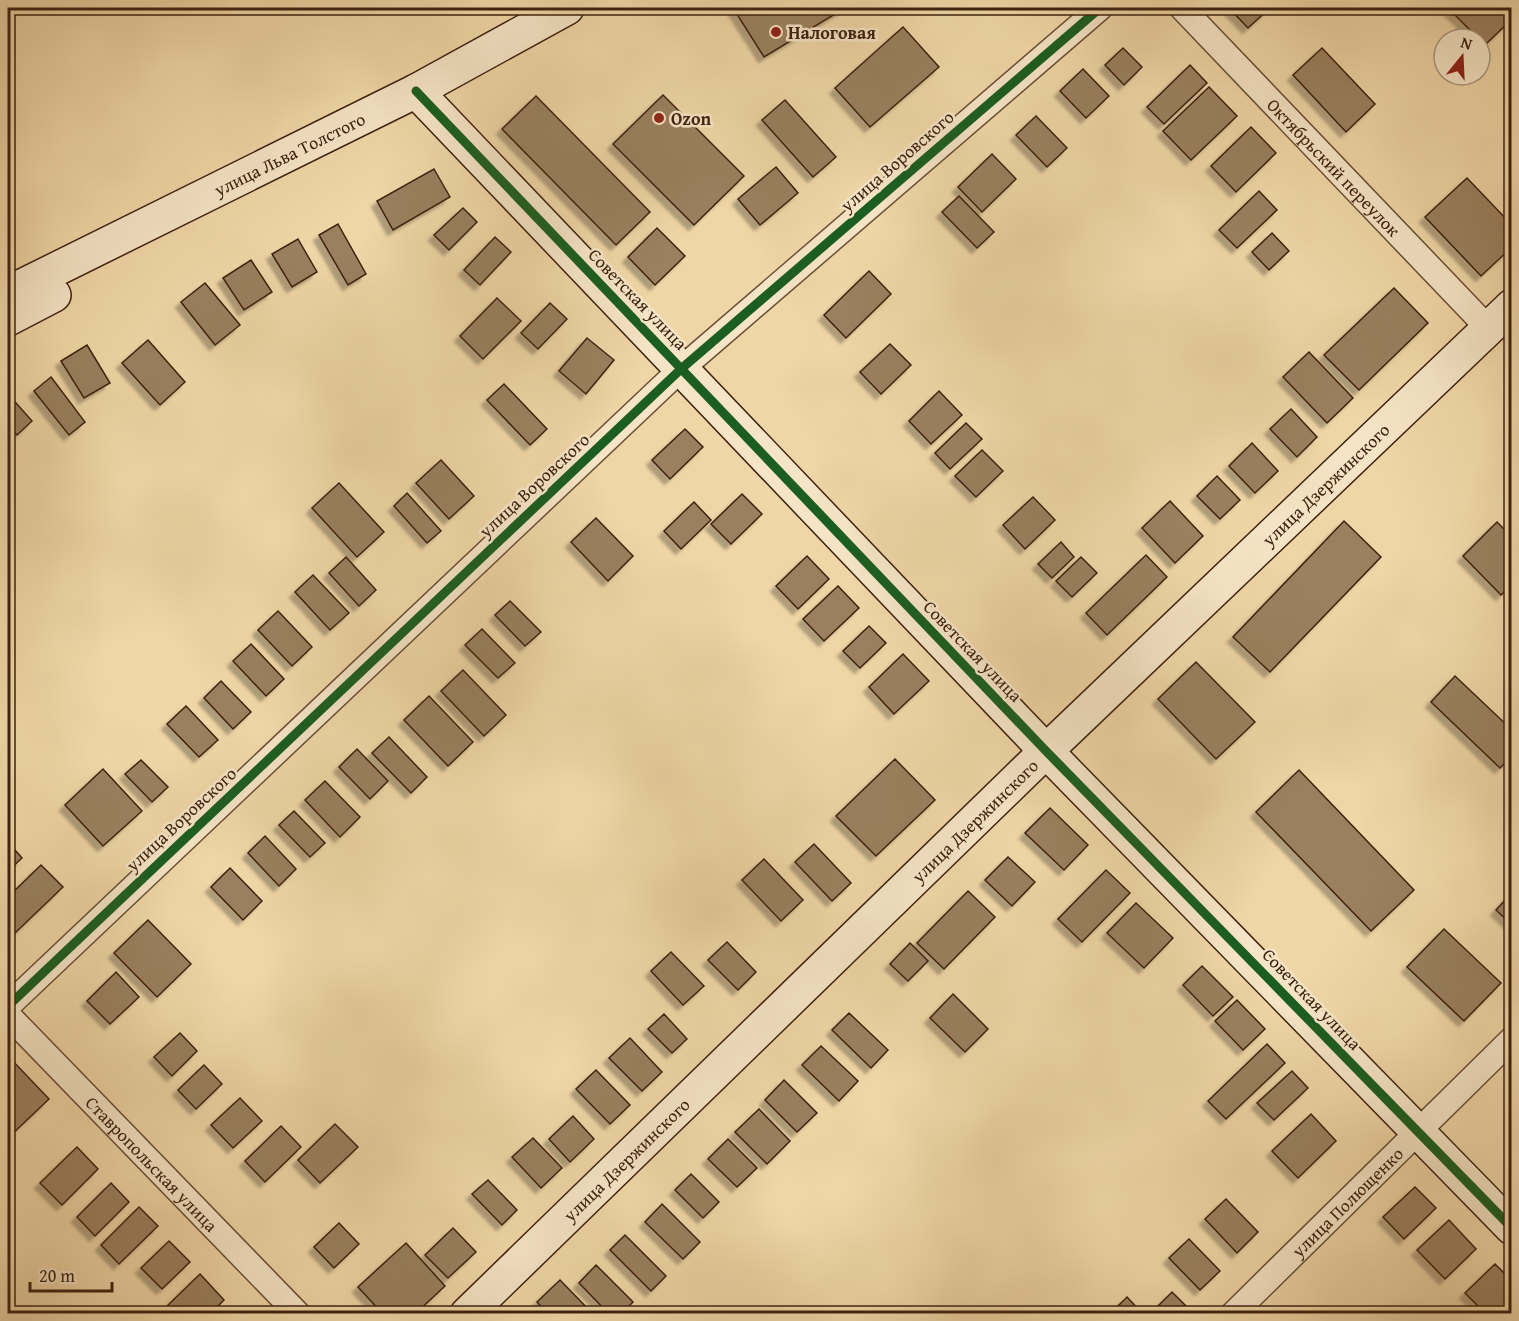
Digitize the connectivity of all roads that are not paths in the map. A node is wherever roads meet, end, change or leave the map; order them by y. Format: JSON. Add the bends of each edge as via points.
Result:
{"nodes":[{"id":1,"x":567,"y":8,"type":"edge"},
{"id":2,"x":1100,"y":8,"type":"edge"},
{"id":3,"x":1182,"y":8,"type":"edge"},
{"id":4,"x":420,"y":96,"type":"junction"},
{"id":5,"x":8,"y":293,"type":"edge"},
{"id":6,"x":1512,"y":306,"type":"edge"},
{"id":7,"x":8,"y":319,"type":"edge"},
{"id":8,"x":1488,"y":328,"type":"junction"},
{"id":9,"x":681,"y":369,"type":"junction"},
{"id":10,"x":1046,"y":751,"type":"junction"},
{"id":11,"x":8,"y":1006,"type":"edge"},
{"id":12,"x":8,"y":1015,"type":"edge"},
{"id":13,"x":1512,"y":1039,"type":"edge"},
{"id":14,"x":1418,"y":1131,"type":"junction"},
{"id":15,"x":1512,"y":1228,"type":"edge"},
{"id":16,"x":298,"y":1314,"type":"edge"},
{"id":17,"x":467,"y":1314,"type":"edge"},
{"id":18,"x":1233,"y":1314,"type":"edge"}],
"edges":[{"from":1,"to":4,"type":"street","name":"улица Льва Толстого"},
{"from":2,"to":9,"type":"street","name":"улица Воровского"},
{"from":3,"to":8,"type":"street","name":"Октябрьский переулок"},
{"from":4,"to":5,"type":"street","name":"улица Льва Толстого"},
{"from":4,"to":7,"type":"street","name":"улица Льва Толстого"},
{"from":4,"to":9,"type":"street","name":"Советская улица"},
{"from":6,"to":8,"type":"street","name":"улица Дзержинского"},
{"from":8,"to":10,"type":"street","name":"улица Дзержинского"},
{"from":9,"to":10,"type":"street","name":"Советская улица"},
{"from":9,"to":11,"type":"street","name":"улица Воровского"},
{"from":10,"to":14,"type":"street","name":"Советская улица"},
{"from":10,"to":17,"type":"street","name":"улица Дзержинского"},
{"from":12,"to":16,"type":"street","name":"Ставропольская улица"},
{"from":13,"to":14,"type":"street","name":"улица Полющенко"},
{"from":14,"to":15,"type":"street","name":"Советская улица"},
{"from":14,"to":18,"type":"street","name":"улица Полющенко"}]}
